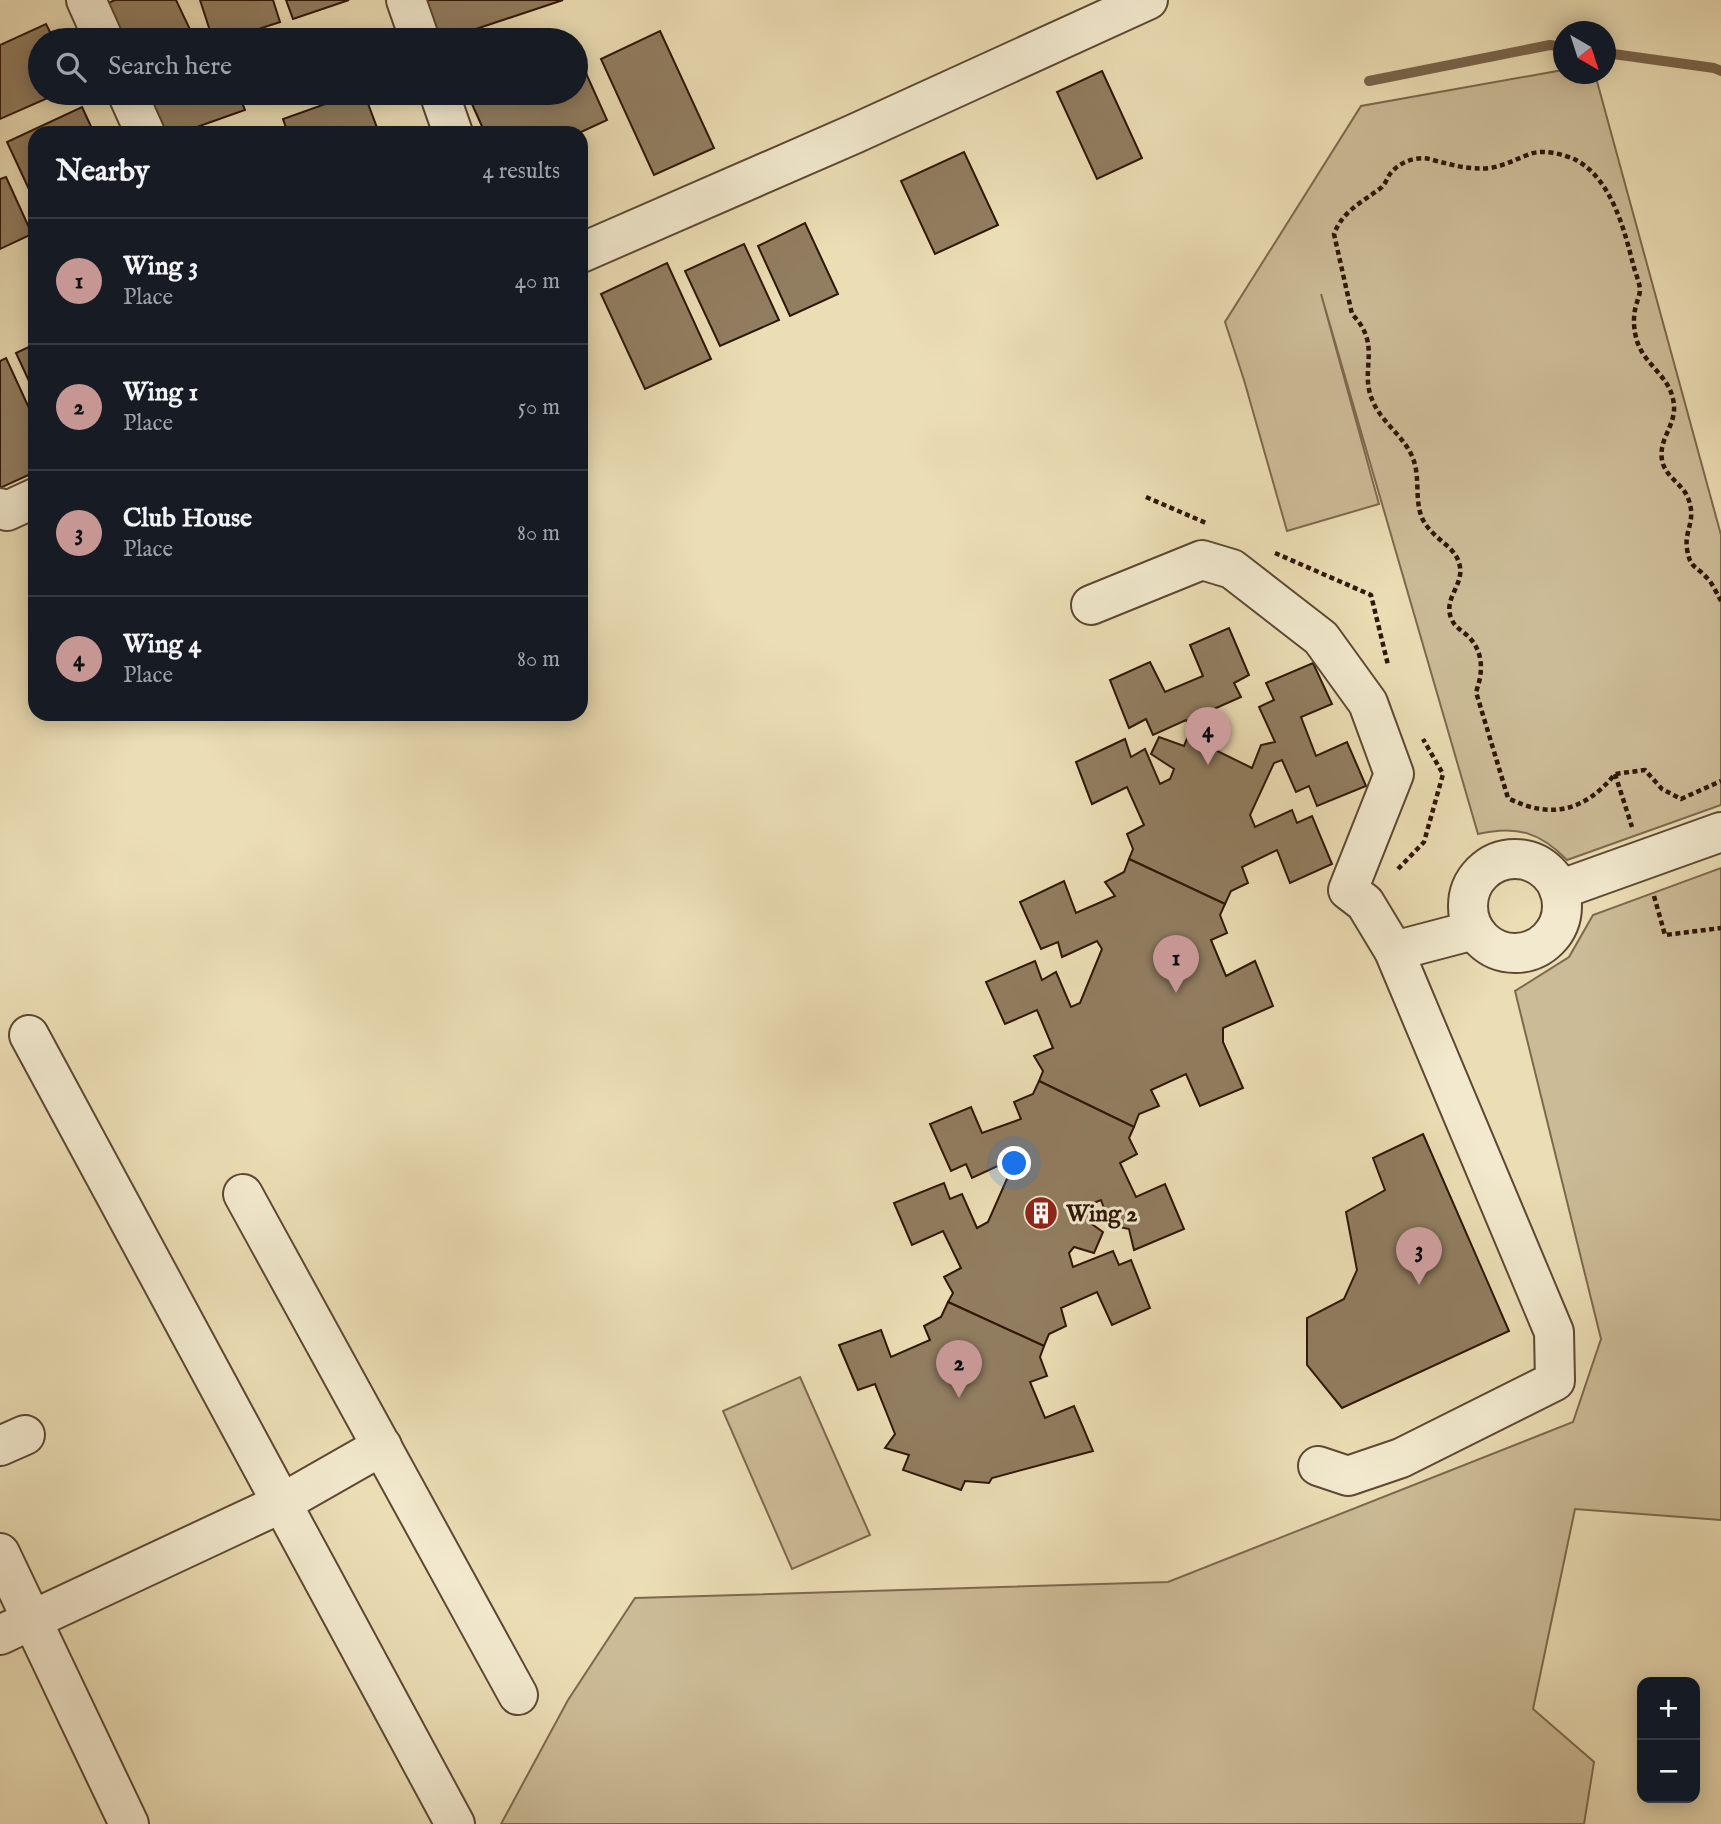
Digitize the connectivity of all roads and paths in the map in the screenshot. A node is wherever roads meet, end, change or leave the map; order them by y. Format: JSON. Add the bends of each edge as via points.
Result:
{"nodes":[{"id":1,"x":86,"y":0,"type":"edge"},
{"id":2,"x":406,"y":0,"type":"edge"},
{"id":3,"x":1148,"y":0,"type":"edge"},
{"id":4,"x":99,"y":28,"type":"edge"},
{"id":5,"x":416,"y":28,"type":"edge"},
{"id":6,"x":132,"y":105,"type":"edge"},
{"id":7,"x":443,"y":105,"type":"edge"},
{"id":8,"x":142,"y":126,"type":"edge"},
{"id":9,"x":451,"y":126,"type":"edge"},
{"id":10,"x":588,"y":250,"type":"edge"},
{"id":11,"x":28,"y":501,"type":"edge"},
{"id":12,"x":0,"y":508,"type":"edge"},
{"id":13,"x":1721,"y":601,"type":"edge"},
{"id":14,"x":1091,"y":605,"type":"dead end"},
{"id":15,"x":1615,"y":774,"type":"junction"},
{"id":16,"x":1721,"y":781,"type":"edge"},
{"id":17,"x":1721,"y":832,"type":"edge"},
{"id":18,"x":1643,"y":860,"type":"junction"},
{"id":19,"x":1559,"y":890,"type":"junction"},
{"id":20,"x":1721,"y":928,"type":"edge"},
{"id":21,"x":1474,"y":930,"type":"junction"},
{"id":22,"x":1394,"y":951,"type":"junction"},
{"id":23,"x":29,"y":1035,"type":"dead end"},
{"id":24,"x":243,"y":1194,"type":"dead end"},
{"id":25,"x":382,"y":1447,"type":"junction"},
{"id":26,"x":1318,"y":1466,"type":"dead end"},
{"id":27,"x":282,"y":1503,"type":"junction"},
{"id":28,"x":0,"y":1553,"type":"edge"},
{"id":29,"x":16,"y":1627,"type":"edge"},
{"id":30,"x":518,"y":1695,"type":"dead end"},
{"id":31,"x":128,"y":1824,"type":"edge"},
{"id":32,"x":456,"y":1824,"type":"edge"}],
"edges":[{"from":1,"to":4,"type":"street"},
{"from":2,"to":5,"type":"street"},
{"from":3,"to":10,"type":"street"},
{"from":6,"to":8,"type":"street"},
{"from":7,"to":9,"type":"street"},
{"from":11,"to":12,"type":"street","via":[[7,511]]},
{"from":13,"to":15,"type":"path","via":[[1688,557],[1692,508],[1662,458],[1674,413],[1673,399],[1638,343],[1634,326],[1640,292],[1623,226],[1602,185],[1576,161],[1550,153],[1532,152],[1514,162],[1475,169],[1417,158],[1397,167],[1385,184],[1343,217],[1334,234],[1352,314],[1369,345],[1372,402],[1411,454],[1423,519],[1458,559],[1461,570],[1452,593],[1452,621],[1480,656],[1476,692],[1508,798],[1525,807],[1563,810],[1592,797]]},
{"from":14,"to":22,"type":"street","via":[[1202,560],[1232,569],[1321,638],[1368,703],[1394,774],[1348,890],[1365,903]]},
{"from":15,"to":16,"type":"path","via":[[1645,770],[1662,789],[1681,799]]},
{"from":15,"to":18,"type":"path"},
{"from":17,"to":18,"type":"street"},
{"from":18,"to":19,"type":"street"},
{"from":18,"to":20,"type":"path","via":[[1665,935]]},
{"from":19,"to":21,"type":"street","via":[[1560,921],[1542,945],[1512,953],[1497,950]]},
{"from":19,"to":21,"type":"street","via":[[1541,867],[1526,861],[1495,864],[1473,885],[1468,900]]},
{"from":21,"to":22,"type":"street"},
{"from":22,"to":26,"type":"street","via":[[1554,1332],[1555,1381],[1401,1458],[1348,1476]]},
{"from":23,"to":27,"type":"street"},
{"from":24,"to":25,"type":"street"},
{"from":25,"to":27,"type":"street"},
{"from":25,"to":30,"type":"street"},
{"from":27,"to":29,"type":"street"},
{"from":27,"to":32,"type":"street"},
{"from":28,"to":29,"type":"street"},
{"from":29,"to":31,"type":"street"}]}
